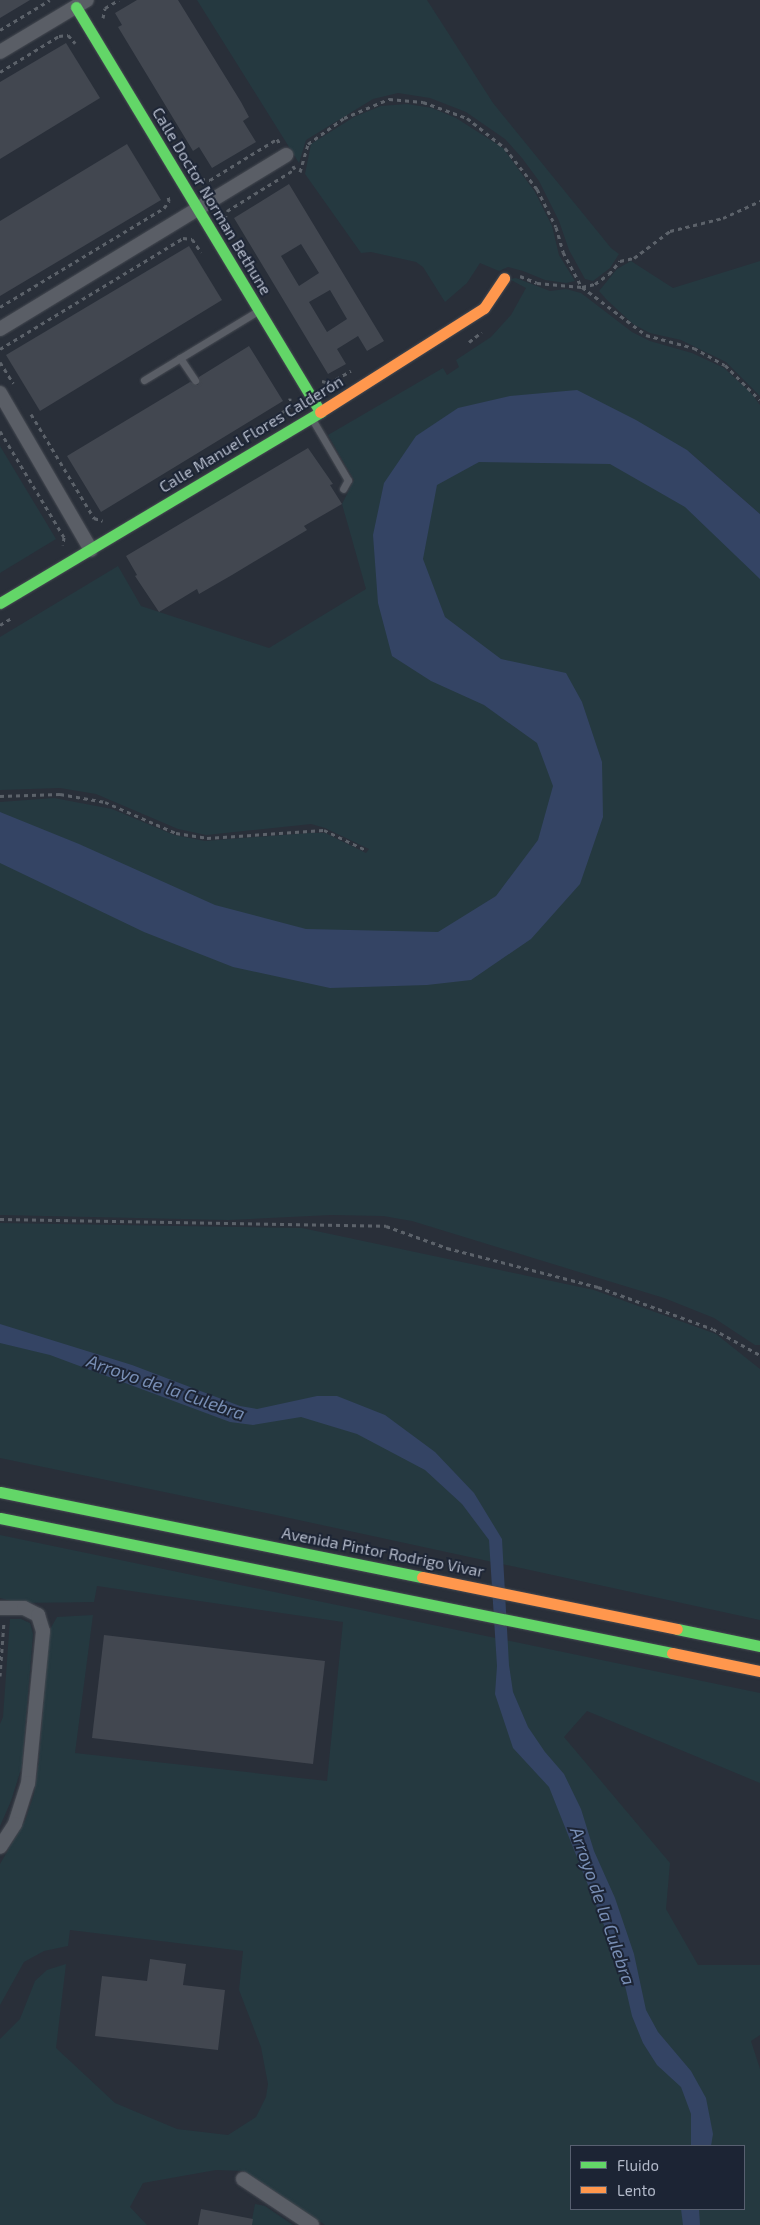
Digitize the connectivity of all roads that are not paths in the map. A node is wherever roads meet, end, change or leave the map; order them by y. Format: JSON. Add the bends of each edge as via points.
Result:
{"nodes":[{"id":1,"x":82,"y":3,"type":"edge"},
{"id":2,"x":0,"y":52,"type":"edge"},
{"id":3,"x":286,"y":155,"type":"road end"},
{"id":4,"x":198,"y":209,"type":"junction"},
{"id":5,"x":504,"y":278,"type":"road end"},
{"id":6,"x":259,"y":311,"type":"junction"},
{"id":7,"x":0,"y":329,"type":"edge"},
{"id":8,"x":180,"y":358,"type":"junction"},
{"id":9,"x":144,"y":380,"type":"dead end"},
{"id":10,"x":195,"y":380,"type":"dead end"},
{"id":11,"x":0,"y":393,"type":"edge"},
{"id":12,"x":315,"y":415,"type":"junction"},
{"id":13,"x":343,"y":489,"type":"dead end"},
{"id":14,"x":91,"y":550,"type":"junction"},
{"id":15,"x":0,"y":603,"type":"edge"},
{"id":16,"x":0,"y":1492,"type":"edge"},
{"id":17,"x":0,"y":1518,"type":"edge"},
{"id":18,"x":2,"y":1608,"type":"edge"},
{"id":19,"x":760,"y":1646,"type":"edge"},
{"id":20,"x":760,"y":1672,"type":"edge"},
{"id":21,"x":0,"y":1847,"type":"edge"},
{"id":22,"x":243,"y":2178,"type":"dead end"},
{"id":23,"x":312,"y":2225,"type":"edge"}],
"edges":[{"from":1,"to":2,"type":"street"},
{"from":1,"to":4,"type":"main road","name":"Calle Doctor Norman Bethune"},
{"from":3,"to":4,"type":"street"},
{"from":4,"to":6,"type":"main road","name":"Calle Doctor Norman Bethune"},
{"from":4,"to":7,"type":"street"},
{"from":5,"to":12,"type":"main road","name":"Calle Manuel Flores Calderón","via":[[484,308]]},
{"from":6,"to":8,"type":"lane"},
{"from":6,"to":12,"type":"main road","name":"Calle Doctor Norman Bethune"},
{"from":8,"to":9,"type":"lane"},
{"from":8,"to":10,"type":"lane"},
{"from":11,"to":14,"type":"street"},
{"from":12,"to":13,"type":"lane","via":[[348,480]]},
{"from":12,"to":14,"type":"main road","name":"Calle Manuel Flores Calderón"},
{"from":14,"to":15,"type":"main road","name":"Calle Manuel Flores Calderón"},
{"from":16,"to":19,"type":"main road","name":"Avenida Pintor Rodrigo Vivar"},
{"from":17,"to":20,"type":"main road"},
{"from":18,"to":21,"type":"street","via":[[24,1608],[38,1615],[43,1631],[28,1783],[15,1824]]},
{"from":22,"to":23,"type":"street"}]}
